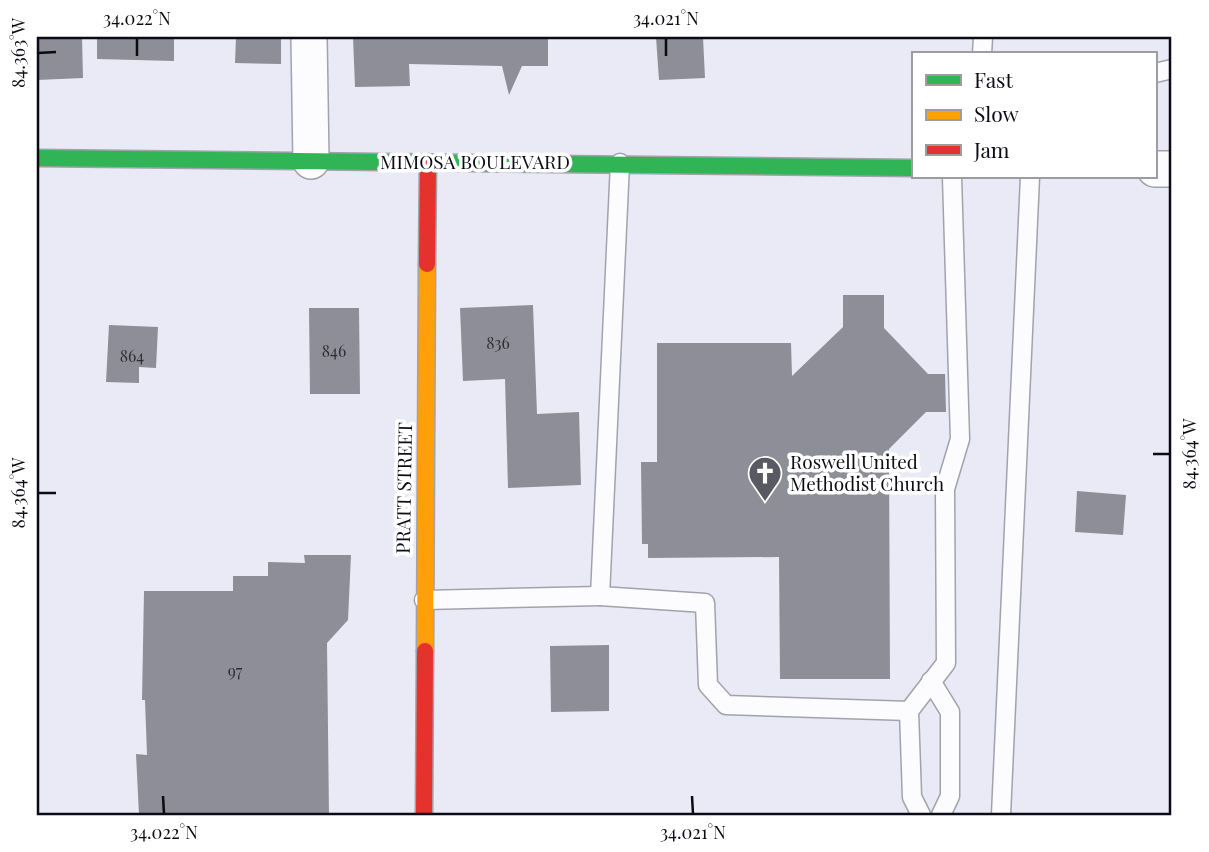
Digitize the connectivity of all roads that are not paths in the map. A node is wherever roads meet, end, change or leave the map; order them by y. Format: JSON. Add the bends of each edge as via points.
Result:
{"nodes":[{"id":1,"x":309,"y":37,"type":"edge"},
{"id":2,"x":37,"y":158,"type":"edge"},
{"id":3,"x":311,"y":161,"type":"junction"},
{"id":4,"x":428,"y":162,"type":"junction"},
{"id":5,"x":620,"y":163,"type":"junction"},
{"id":6,"x":912,"y":168,"type":"edge"},
{"id":7,"x":952,"y":178,"type":"edge"},
{"id":8,"x":1030,"y":178,"type":"edge"},
{"id":9,"x":600,"y":596,"type":"junction"},
{"id":10,"x":424,"y":600,"type":"junction"},
{"id":11,"x":931,"y":681,"type":"junction"},
{"id":12,"x":909,"y":710,"type":"junction"},
{"id":13,"x":424,"y":815,"type":"edge"},
{"id":14,"x":921,"y":815,"type":"edge"},
{"id":15,"x":941,"y":815,"type":"edge"},
{"id":16,"x":1000,"y":815,"type":"edge"}],
"edges":[{"from":1,"to":3,"type":"street"},
{"from":2,"to":3,"type":"street","name":"MIMOSA BOULEVARD"},
{"from":3,"to":4,"type":"street","name":"MIMOSA BOULEVARD"},
{"from":4,"to":5,"type":"street","name":"MIMOSA BOULEVARD"},
{"from":4,"to":10,"type":"street","name":"PRATT STREET"},
{"from":5,"to":6,"type":"street","name":"MIMOSA BOULEVARD"},
{"from":5,"to":9,"type":"lane"},
{"from":7,"to":11,"type":"lane","via":[[960,439],[945,489],[946,663]]},
{"from":8,"to":16,"type":"lane"},
{"from":9,"to":10,"type":"lane"},
{"from":9,"to":12,"type":"lane","via":[[705,603],[708,685],[726,705]]},
{"from":10,"to":13,"type":"street","name":"PRATT STREET"},
{"from":11,"to":12,"type":"lane"},
{"from":11,"to":15,"type":"lane","via":[[950,712],[950,796]]},
{"from":12,"to":14,"type":"lane","via":[[912,797]]}]}
